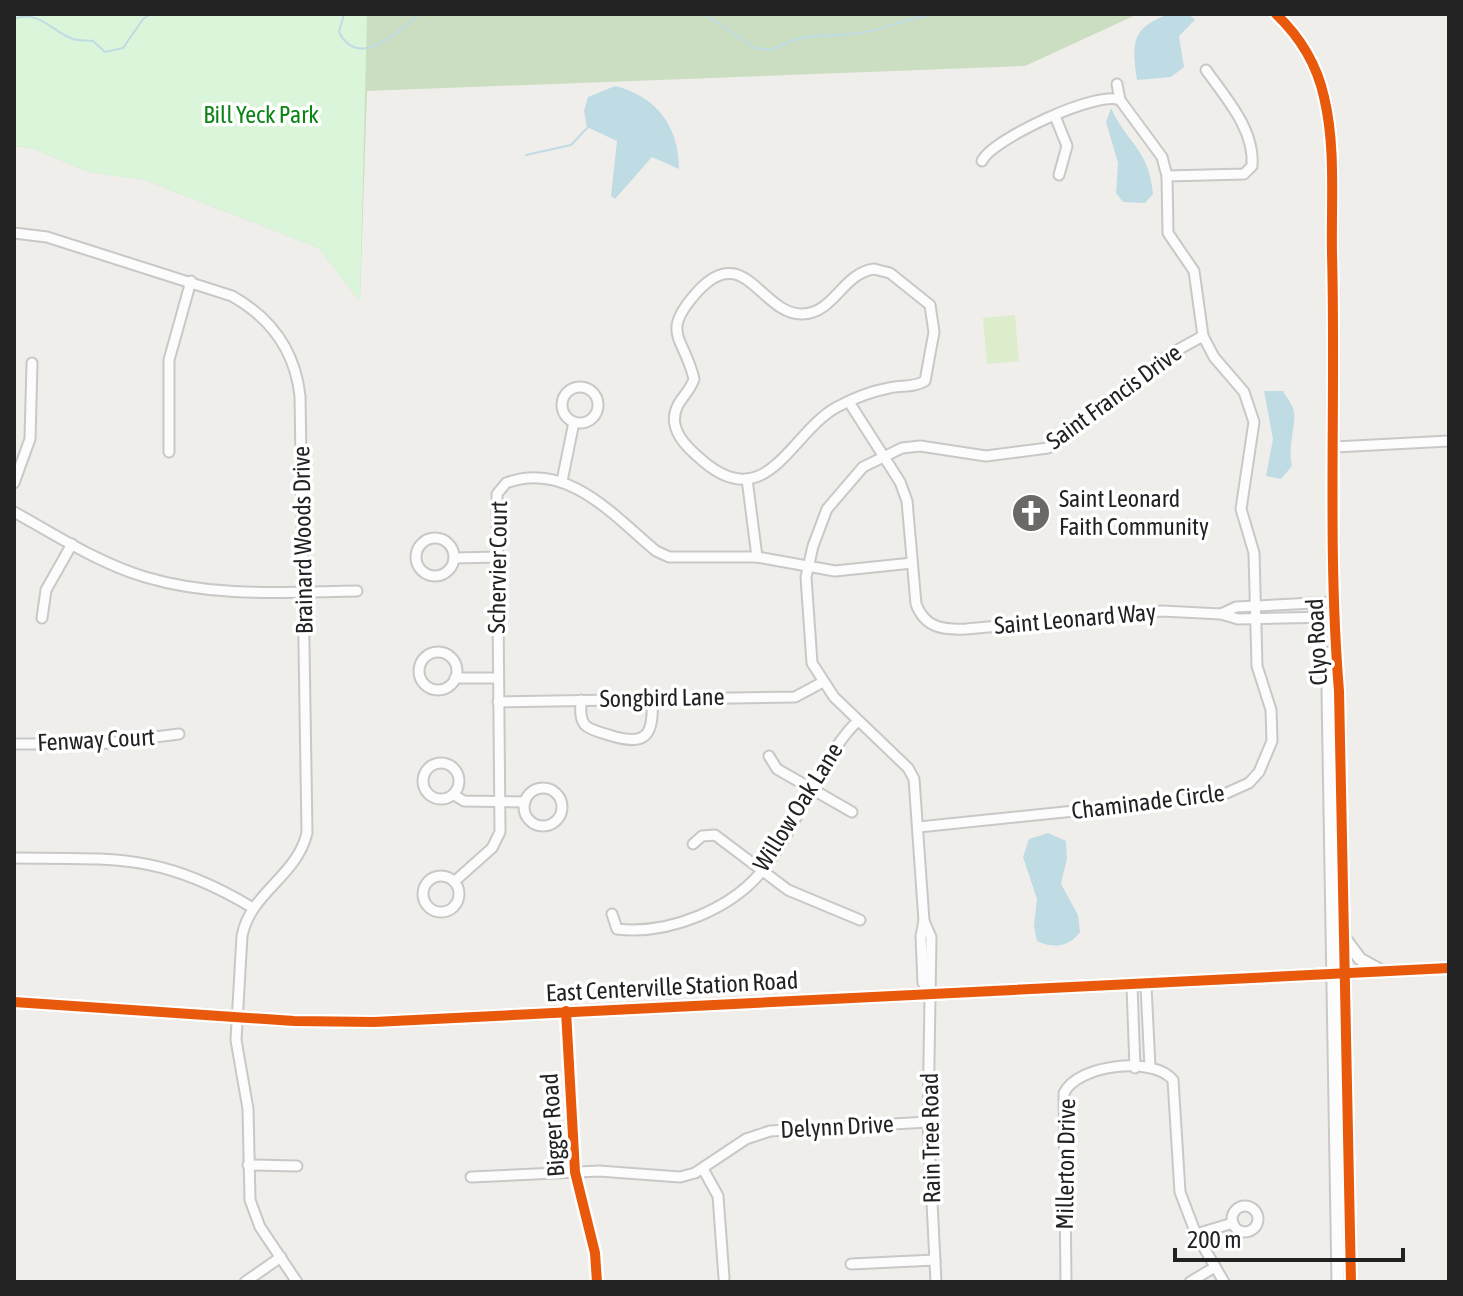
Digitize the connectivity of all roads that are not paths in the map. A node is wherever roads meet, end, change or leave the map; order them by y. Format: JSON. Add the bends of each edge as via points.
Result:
{"nodes":[{"id":1,"x":1279,"y":15,"type":"edge"},
{"id":2,"x":1206,"y":70,"type":"dead end"},
{"id":3,"x":1117,"y":84,"type":"dead end"},
{"id":4,"x":1120,"y":100,"type":"junction"},
{"id":5,"x":1055,"y":116,"type":"junction"},
{"id":6,"x":982,"y":161,"type":"dead end"},
{"id":7,"x":1059,"y":175,"type":"dead end"},
{"id":8,"x":1167,"y":176,"type":"junction"},
{"id":9,"x":14,"y":233,"type":"edge"},
{"id":10,"x":191,"y":281,"type":"junction"},
{"id":11,"x":1203,"y":336,"type":"junction"},
{"id":12,"x":32,"y":363,"type":"dead end"},
{"id":13,"x":849,"y":402,"type":"junction"},
{"id":14,"x":574,"y":422,"type":"junction"},
{"id":15,"x":1449,"y":441,"type":"edge"},
{"id":16,"x":1335,"y":447,"type":"junction"},
{"id":17,"x":169,"y":452,"type":"dead end"},
{"id":18,"x":883,"y":456,"type":"junction"},
{"id":19,"x":747,"y":479,"type":"junction"},
{"id":20,"x":562,"y":481,"type":"junction"},
{"id":21,"x":14,"y":483,"type":"edge"},
{"id":22,"x":14,"y":512,"type":"edge"},
{"id":23,"x":72,"y":544,"type":"junction"},
{"id":24,"x":499,"y":557,"type":"junction"},
{"id":25,"x":757,"y":557,"type":"junction"},
{"id":26,"x":454,"y":558,"type":"junction"},
{"id":27,"x":912,"y":563,"type":"junction"},
{"id":28,"x":809,"y":565,"type":"junction"},
{"id":29,"x":357,"y":591,"type":"dead end"},
{"id":30,"x":303,"y":592,"type":"junction"},
{"id":31,"x":1333,"y":602,"type":"junction"},
{"id":32,"x":1256,"y":607,"type":"junction"},
{"id":33,"x":1221,"y":614,"type":"junction"},
{"id":34,"x":1333,"y":617,"type":"junction"},
{"id":35,"x":42,"y":618,"type":"dead end"},
{"id":36,"x":1256,"y":619,"type":"junction"},
{"id":37,"x":455,"y":678,"type":"junction"},
{"id":38,"x":497,"y":678,"type":"junction"},
{"id":39,"x":823,"y":682,"type":"junction"},
{"id":40,"x":652,"y":699,"type":"junction"},
{"id":41,"x":581,"y":700,"type":"junction"},
{"id":42,"x":498,"y":702,"type":"junction"},
{"id":43,"x":858,"y":721,"type":"junction"},
{"id":44,"x":179,"y":734,"type":"dead end"},
{"id":45,"x":14,"y":744,"type":"edge"},
{"id":46,"x":769,"y":756,"type":"dead end"},
{"id":47,"x":813,"y":788,"type":"junction"},
{"id":48,"x":454,"y":795,"type":"junction"},
{"id":49,"x":499,"y":800,"type":"junction"},
{"id":50,"x":525,"y":802,"type":"junction"},
{"id":51,"x":852,"y":812,"type":"dead end"},
{"id":52,"x":919,"y":827,"type":"junction"},
{"id":53,"x":693,"y":844,"type":"dead end"},
{"id":54,"x":14,"y":858,"type":"edge"},
{"id":55,"x":764,"y":869,"type":"junction"},
{"id":56,"x":455,"y":881,"type":"junction"},
{"id":57,"x":253,"y":908,"type":"junction"},
{"id":58,"x":612,"y":914,"type":"dead end"},
{"id":59,"x":860,"y":920,"type":"dead end"},
{"id":60,"x":1343,"y":936,"type":"junction"},
{"id":61,"x":1449,"y":968,"type":"edge"},
{"id":62,"x":1384,"y":971,"type":"junction"},
{"id":63,"x":1337,"y":973,"type":"junction"},
{"id":64,"x":1132,"y":986,"type":"junction"},
{"id":65,"x":1146,"y":986,"type":"junction"},
{"id":66,"x":929,"y":991,"type":"junction"},
{"id":67,"x":14,"y":1002,"type":"edge"},
{"id":68,"x":566,"y":1011,"type":"junction"},
{"id":69,"x":237,"y":1016,"type":"junction"},
{"id":70,"x":1150,"y":1067,"type":"junction"},
{"id":71,"x":1135,"y":1068,"type":"junction"},
{"id":72,"x":928,"y":1122,"type":"junction"},
{"id":73,"x":248,"y":1165,"type":"junction"},
{"id":74,"x":297,"y":1166,"type":"dead end"},
{"id":75,"x":703,"y":1169,"type":"junction"},
{"id":76,"x":575,"y":1172,"type":"junction"},
{"id":77,"x":471,"y":1177,"type":"dead end"},
{"id":78,"x":1233,"y":1223,"type":"dead end"},
{"id":79,"x":1196,"y":1234,"type":"junction"},
{"id":80,"x":281,"y":1257,"type":"junction"},
{"id":81,"x":935,"y":1260,"type":"junction"},
{"id":82,"x":851,"y":1264,"type":"dead end"},
{"id":83,"x":1215,"y":1267,"type":"junction"},
{"id":84,"x":724,"y":1278,"type":"dead end"},
{"id":85,"x":245,"y":1282,"type":"edge"},
{"id":86,"x":297,"y":1282,"type":"edge"},
{"id":87,"x":597,"y":1282,"type":"edge"},
{"id":88,"x":936,"y":1282,"type":"edge"},
{"id":89,"x":1066,"y":1282,"type":"edge"},
{"id":90,"x":1190,"y":1282,"type":"edge"},
{"id":91,"x":1224,"y":1282,"type":"edge"},
{"id":92,"x":1338,"y":1282,"type":"edge"},
{"id":93,"x":1351,"y":1282,"type":"edge"}],
"edges":[{"from":1,"to":16,"type":"street","name":"Clyo Road","via":[[1308,56],[1327,112]]},
{"from":2,"to":8,"type":"street","via":[[1243,126],[1252,166],[1244,174]]},
{"from":3,"to":4,"type":"street","name":"Chaminade Circle"},
{"from":4,"to":5,"type":"street","via":[[1111,97]]},
{"from":4,"to":8,"type":"street","name":"Chaminade Circle","via":[[1159,151]]},
{"from":5,"to":6,"type":"street","via":[[998,143]]},
{"from":5,"to":7,"type":"street","via":[[1067,146]]},
{"from":8,"to":11,"type":"street","name":"Chaminade Circle","via":[[1168,233],[1194,271]]},
{"from":9,"to":10,"type":"street","name":"Brainard Woods Drive","via":[[47,237]]},
{"from":10,"to":17,"type":"street","via":[[169,360]]},
{"from":10,"to":30,"type":"street","name":"Brainard Woods Drive","via":[[256,311],[291,358],[300,396]]},
{"from":11,"to":18,"type":"street","name":"Saint Francis Drive","via":[[1170,354],[1048,448],[986,456],[920,446]]},
{"from":11,"to":32,"type":"street","name":"Chaminade Circle","via":[[1244,392],[1254,422],[1241,509],[1254,553]]},
{"from":12,"to":21,"type":"street","via":[[30,439]]},
{"from":13,"to":18,"type":"street"},
{"from":13,"to":19,"type":"street","via":[[830,411],[773,469]]},
{"from":13,"to":19,"type":"street","via":[[925,381],[933,315],[930,305],[908,286],[890,273],[867,270],[824,306],[805,314],[782,308],[743,277],[722,275],[708,282],[678,321],[679,346],[694,379],[674,424],[684,443],[712,469]]},
{"from":14,"to":14,"type":"street","via":[[589,421],[599,409],[596,393],[577,386],[564,395],[565,415]]},
{"from":14,"to":20,"type":"street"},
{"from":15,"to":16,"type":"street"},
{"from":16,"to":31,"type":"street","name":"Clyo Road"},
{"from":18,"to":27,"type":"street","via":[[907,501]]},
{"from":18,"to":28,"type":"street","via":[[849,481],[827,509]]},
{"from":19,"to":25,"type":"street"},
{"from":20,"to":24,"type":"street","name":"Schervier Court","via":[[511,481],[502,487],[497,494]]},
{"from":20,"to":25,"type":"street","via":[[583,491],[661,555]]},
{"from":22,"to":23,"type":"street"},
{"from":23,"to":30,"type":"street","via":[[127,570],[177,585],[229,592]]},
{"from":23,"to":35,"type":"street","via":[[46,590]]},
{"from":24,"to":26,"type":"street"},
{"from":24,"to":38,"type":"street","name":"Schervier Court"},
{"from":25,"to":28,"type":"street"},
{"from":26,"to":26,"type":"street","via":[[440,539],[425,540],[418,548],[418,567],[431,576],[446,572]]},
{"from":27,"to":28,"type":"street","via":[[835,571]]},
{"from":27,"to":33,"type":"street","name":"Saint Leonard Way","via":[[916,604],[930,624],[948,630],[1135,613]]},
{"from":28,"to":39,"type":"street","via":[[809,644]]},
{"from":29,"to":30,"type":"street"},
{"from":30,"to":57,"type":"street","name":"Brainard Woods Drive","via":[[307,833],[294,863]]},
{"from":31,"to":32,"type":"street","name":"Saint Leonard Way"},
{"from":31,"to":34,"type":"street","name":"Clyo Road"},
{"from":32,"to":33,"type":"street","name":"Saint Leonard Way"},
{"from":32,"to":36,"type":"street","name":"Chaminade Circle"},
{"from":33,"to":36,"type":"street","name":"Saint Leonard Way"},
{"from":34,"to":36,"type":"street","name":"Saint Leonard Way"},
{"from":34,"to":60,"type":"street","name":"Clyo Road"},
{"from":34,"to":63,"type":"street","name":"Clyo Road","via":[[1328,691]]},
{"from":36,"to":52,"type":"street","name":"Chaminade Circle","via":[[1258,675],[1273,723],[1267,759],[1249,783],[1209,798]]},
{"from":37,"to":37,"type":"street","via":[[448,654],[438,651],[425,658],[422,677],[430,689],[445,691]]},
{"from":37,"to":38,"type":"street"},
{"from":38,"to":42,"type":"street","name":"Schervier Court"},
{"from":39,"to":40,"type":"street","name":"Songbird Lane","via":[[795,697]]},
{"from":39,"to":43,"type":"street","name":"Rain Tree Road"},
{"from":40,"to":41,"type":"street","name":"Songbird Lane"},
{"from":40,"to":41,"type":"street","via":[[651,728],[634,742],[588,727]]},
{"from":41,"to":42,"type":"street","name":"Songbird Lane"},
{"from":42,"to":49,"type":"street","name":"Schervier Court"},
{"from":43,"to":47,"type":"street","name":"Willow Oak Lane"},
{"from":43,"to":52,"type":"street","name":"Rain Tree Road","via":[[908,768],[917,789]]},
{"from":44,"to":45,"type":"street","name":"Fenway Court","via":[[99,744]]},
{"from":46,"to":47,"type":"street","via":[[777,769]]},
{"from":47,"to":51,"type":"street"},
{"from":47,"to":55,"type":"street","name":"Willow Oak Lane"},
{"from":48,"to":48,"type":"street","via":[[453,766],[432,764],[426,770],[426,793],[439,800]]},
{"from":48,"to":49,"type":"street","via":[[464,801]]},
{"from":49,"to":50,"type":"street"},
{"from":49,"to":56,"type":"street","name":"Schervier Court","via":[[496,843]]},
{"from":50,"to":50,"type":"street","via":[[527,817],[535,825],[547,827],[556,821],[560,800],[551,789],[535,790]]},
{"from":52,"to":66,"type":"street","name":"Rain Tree Road","via":[[923,983]]},
{"from":53,"to":55,"type":"street","via":[[715,835]]},
{"from":54,"to":57,"type":"street","via":[[138,861],[204,880]]},
{"from":55,"to":58,"type":"street","name":"Willow Oak Lane","via":[[699,922],[627,930],[617,929]]},
{"from":55,"to":59,"type":"street","via":[[788,890]]},
{"from":56,"to":56,"type":"street","via":[[438,875],[428,881],[423,892],[434,911],[450,909],[459,896]]},
{"from":57,"to":69,"type":"street","name":"Brainard Woods Drive","via":[[242,936]]},
{"from":60,"to":62,"type":"street","via":[[1360,959]]},
{"from":60,"to":63,"type":"street","name":"Clyo Road"},
{"from":61,"to":62,"type":"street","name":"East Centerville Station Road"},
{"from":62,"to":63,"type":"street","name":"East Centerville Station Road"},
{"from":63,"to":65,"type":"street","name":"East Centerville Station Road"},
{"from":63,"to":92,"type":"street","name":"Clyo Road"},
{"from":63,"to":93,"type":"street","name":"Clyo Road"},
{"from":64,"to":65,"type":"street","name":"East Centerville Station Road"},
{"from":64,"to":66,"type":"street","name":"East Centerville Station Road"},
{"from":64,"to":71,"type":"street"},
{"from":65,"to":70,"type":"street"},
{"from":66,"to":68,"type":"street","name":"East Centerville Station Road"},
{"from":66,"to":72,"type":"street","name":"Rain Tree Road"},
{"from":67,"to":69,"type":"street","name":"East Centerville Station Road"},
{"from":68,"to":69,"type":"street","name":"East Centerville Station Road","via":[[323,1023]]},
{"from":68,"to":76,"type":"street","name":"Bigger Road"},
{"from":69,"to":73,"type":"street","name":"Brainard Woods Drive","via":[[237,1052],[248,1109]]},
{"from":70,"to":71,"type":"street","name":"Millerton Drive"},
{"from":70,"to":79,"type":"street","via":[[1173,1080],[1177,1173]]},
{"from":71,"to":89,"type":"street","name":"Millerton Drive","via":[[1086,1072],[1064,1093]]},
{"from":72,"to":75,"type":"street","name":"Delynn Drive","via":[[770,1131],[746,1139]]},
{"from":72,"to":81,"type":"street","name":"Rain Tree Road"},
{"from":73,"to":74,"type":"street"},
{"from":73,"to":80,"type":"street","name":"Brainard Woods Drive","via":[[255,1217]]},
{"from":75,"to":76,"type":"street","name":"Delynn Drive","via":[[680,1177]]},
{"from":75,"to":84,"type":"street","via":[[718,1196]]},
{"from":76,"to":77,"type":"street","name":"Delynn Drive"},
{"from":76,"to":87,"type":"street","name":"Bigger Road"},
{"from":78,"to":79,"type":"street"},
{"from":79,"to":83,"type":"street"},
{"from":80,"to":85,"type":"street"},
{"from":80,"to":86,"type":"street","name":"Brainard Woods Drive"},
{"from":81,"to":82,"type":"street"},
{"from":81,"to":88,"type":"street","name":"Rain Tree Road"},
{"from":83,"to":90,"type":"street"},
{"from":83,"to":91,"type":"street"}]}
